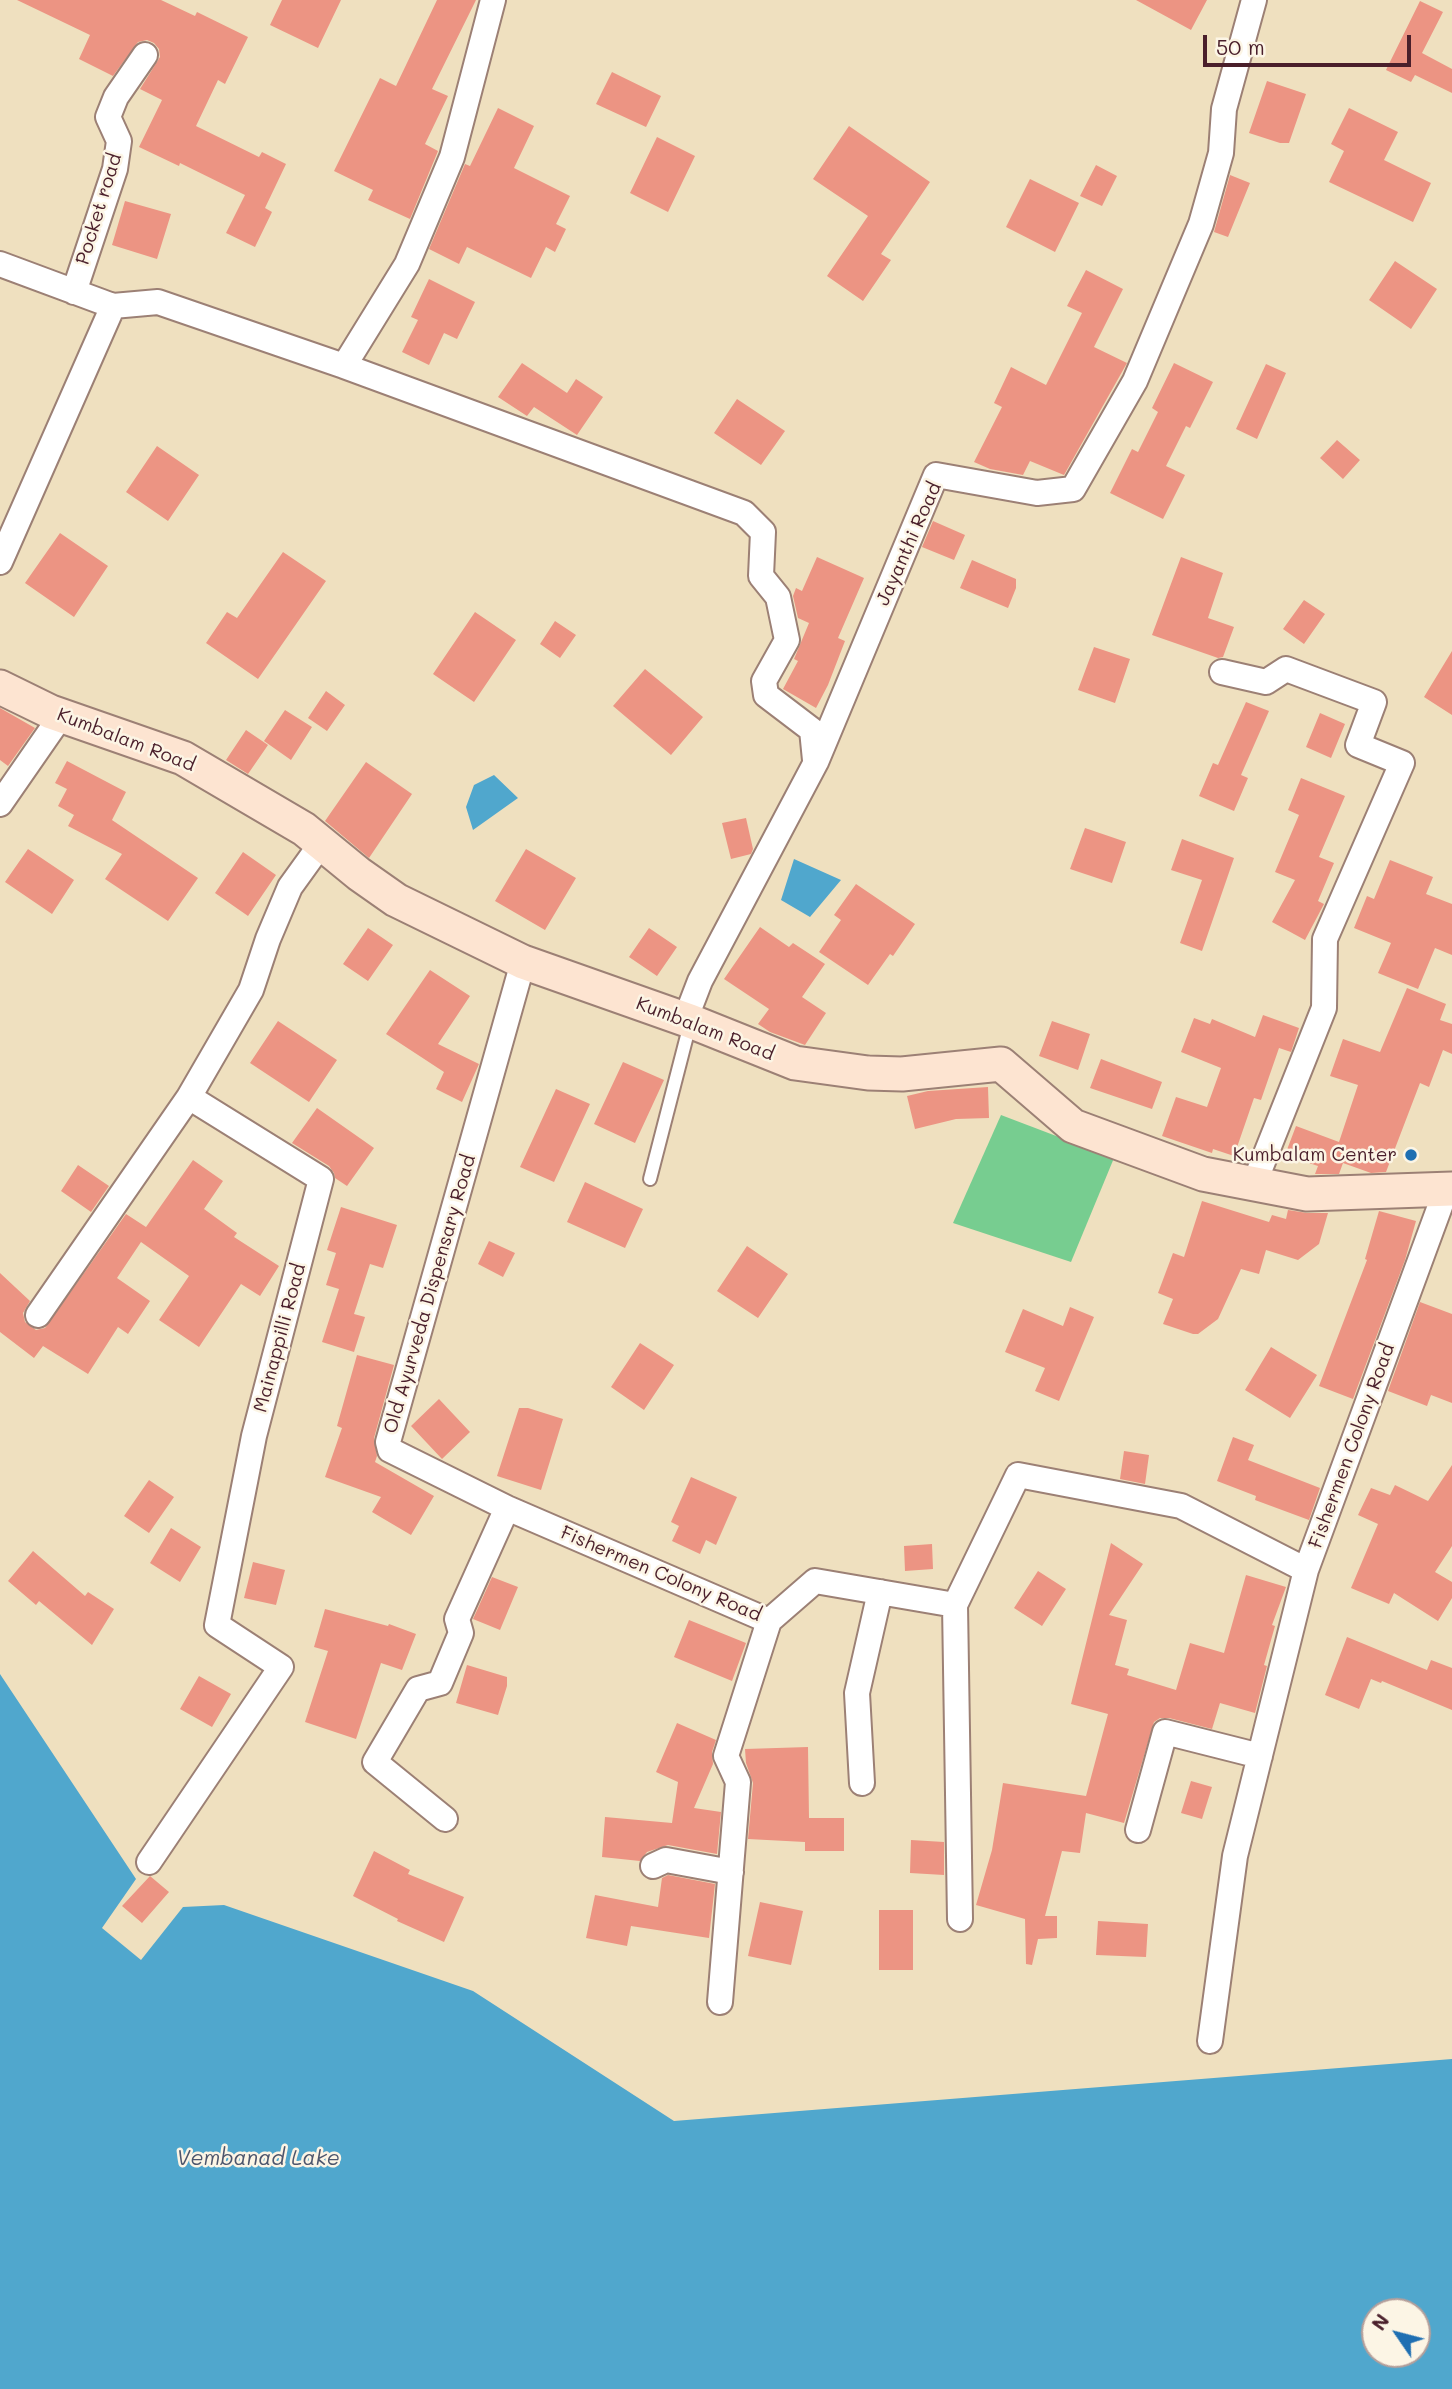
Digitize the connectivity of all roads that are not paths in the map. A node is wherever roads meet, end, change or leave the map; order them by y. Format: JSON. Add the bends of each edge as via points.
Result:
{"nodes":[{"id":1,"x":494,"y":0,"type":"edge"},
{"id":2,"x":1254,"y":0,"type":"edge"},
{"id":3,"x":145,"y":55,"type":"dead end"},
{"id":4,"x":0,"y":264,"type":"edge"},
{"id":5,"x":74,"y":292,"type":"junction"},
{"id":6,"x":113,"y":306,"type":"junction"},
{"id":7,"x":344,"y":366,"type":"junction"},
{"id":8,"x":0,"y":562,"type":"edge"},
{"id":9,"x":1222,"y":672,"type":"dead end"},
{"id":10,"x":0,"y":687,"type":"edge"},
{"id":11,"x":61,"y":716,"type":"junction"},
{"id":12,"x":816,"y":762,"type":"junction"},
{"id":13,"x":0,"y":804,"type":"edge"},
{"id":14,"x":321,"y":844,"type":"junction"},
{"id":15,"x":523,"y":962,"type":"junction"},
{"id":16,"x":687,"y":1020,"type":"junction"},
{"id":17,"x":189,"y":1097,"type":"junction"},
{"id":18,"x":650,"y":1180,"type":"dead end"},
{"id":19,"x":1254,"y":1184,"type":"junction"},
{"id":20,"x":1449,"y":1189,"type":"edge"},
{"id":21,"x":38,"y":1315,"type":"dead end"},
{"id":22,"x":507,"y":1508,"type":"junction"},
{"id":23,"x":1306,"y":1570,"type":"junction"},
{"id":24,"x":880,"y":1592,"type":"junction"},
{"id":25,"x":955,"y":1605,"type":"junction"},
{"id":26,"x":769,"y":1621,"type":"junction"},
{"id":27,"x":1260,"y":1756,"type":"junction"},
{"id":28,"x":862,"y":1783,"type":"dead end"},
{"id":29,"x":445,"y":1819,"type":"dead end"},
{"id":30,"x":1138,"y":1830,"type":"dead end"},
{"id":31,"x":149,"y":1862,"type":"dead end"},
{"id":32,"x":653,"y":1866,"type":"dead end"},
{"id":33,"x":731,"y":1872,"type":"junction"},
{"id":34,"x":960,"y":1919,"type":"dead end"},
{"id":35,"x":720,"y":2002,"type":"dead end"},
{"id":36,"x":1210,"y":2041,"type":"dead end"}],
"edges":[{"from":1,"to":7,"type":"street","via":[[452,158],[407,264]]},
{"from":2,"to":12,"type":"street","name":"Jayanthi Road","via":[[1224,109],[1221,153],[1201,225],[1135,381],[1073,489],[1037,493],[936,475]]},
{"from":3,"to":5,"type":"street","name":"Pocket road","via":[[108,117],[119,141],[115,169]]},
{"from":4,"to":5,"type":"street","name":"Pocket road"},
{"from":5,"to":6,"type":"street","name":"Pocket road"},
{"from":6,"to":7,"type":"street","via":[[158,302]]},
{"from":6,"to":8,"type":"street"},
{"from":7,"to":12,"type":"street","via":[[744,513],[763,532],[761,576],[778,597],[787,640],[764,681],[766,695],[812,730]]},
{"from":9,"to":19,"type":"street","via":[[1266,682],[1286,670],[1374,702],[1357,745],[1402,763],[1325,939],[1324,1007]]},
{"from":10,"to":11,"type":"main road","name":"Kumbalam Road"},
{"from":11,"to":13,"type":"street"},
{"from":11,"to":14,"type":"main road","name":"Kumbalam Road","via":[[183,758],[304,829]]},
{"from":12,"to":16,"type":"street","name":"Jayanthi Road","via":[[700,981]]},
{"from":14,"to":15,"type":"main road","name":"Kumbalam Road","via":[[396,900]]},
{"from":14,"to":17,"type":"street","via":[[290,887],[251,990]]},
{"from":15,"to":16,"type":"main road","name":"Kumbalam Road"},
{"from":15,"to":22,"type":"street","name":"Old Ayurveda Dispensary Road","via":[[388,1442],[390,1450]]},
{"from":16,"to":18,"type":"lane"},
{"from":16,"to":19,"type":"main road","name":"Kumbalam Road","via":[[795,1063],[902,1074],[1001,1064],[1073,1126],[1203,1174]]},
{"from":17,"to":21,"type":"street"},
{"from":17,"to":31,"type":"street","name":"Mainappilli Road","via":[[321,1179],[254,1436],[218,1625],[281,1667]]},
{"from":19,"to":20,"type":"main road","name":"Kumbalam Road","via":[[1307,1194]]},
{"from":20,"to":23,"type":"street","name":"Fishermen Colony Road"},
{"from":22,"to":26,"type":"street","name":"Fishermen Colony Road"},
{"from":22,"to":29,"type":"street","via":[[457,1619],[461,1633],[440,1683],[418,1689],[375,1762]]},
{"from":23,"to":25,"type":"street","name":"Fishermen Colony Road","via":[[1181,1506],[1018,1475]]},
{"from":23,"to":27,"type":"street"},
{"from":24,"to":25,"type":"street","name":"Fishermen Colony Road"},
{"from":24,"to":26,"type":"street","name":"Fishermen Colony Road","via":[[815,1581]]},
{"from":24,"to":28,"type":"street","via":[[857,1693]]},
{"from":25,"to":34,"type":"street"},
{"from":26,"to":33,"type":"street","via":[[726,1756],[738,1782]]},
{"from":27,"to":30,"type":"street","via":[[1165,1732]]},
{"from":27,"to":36,"type":"street","via":[[1236,1856]]},
{"from":32,"to":33,"type":"street","via":[[666,1860]]},
{"from":33,"to":35,"type":"street"}]}
